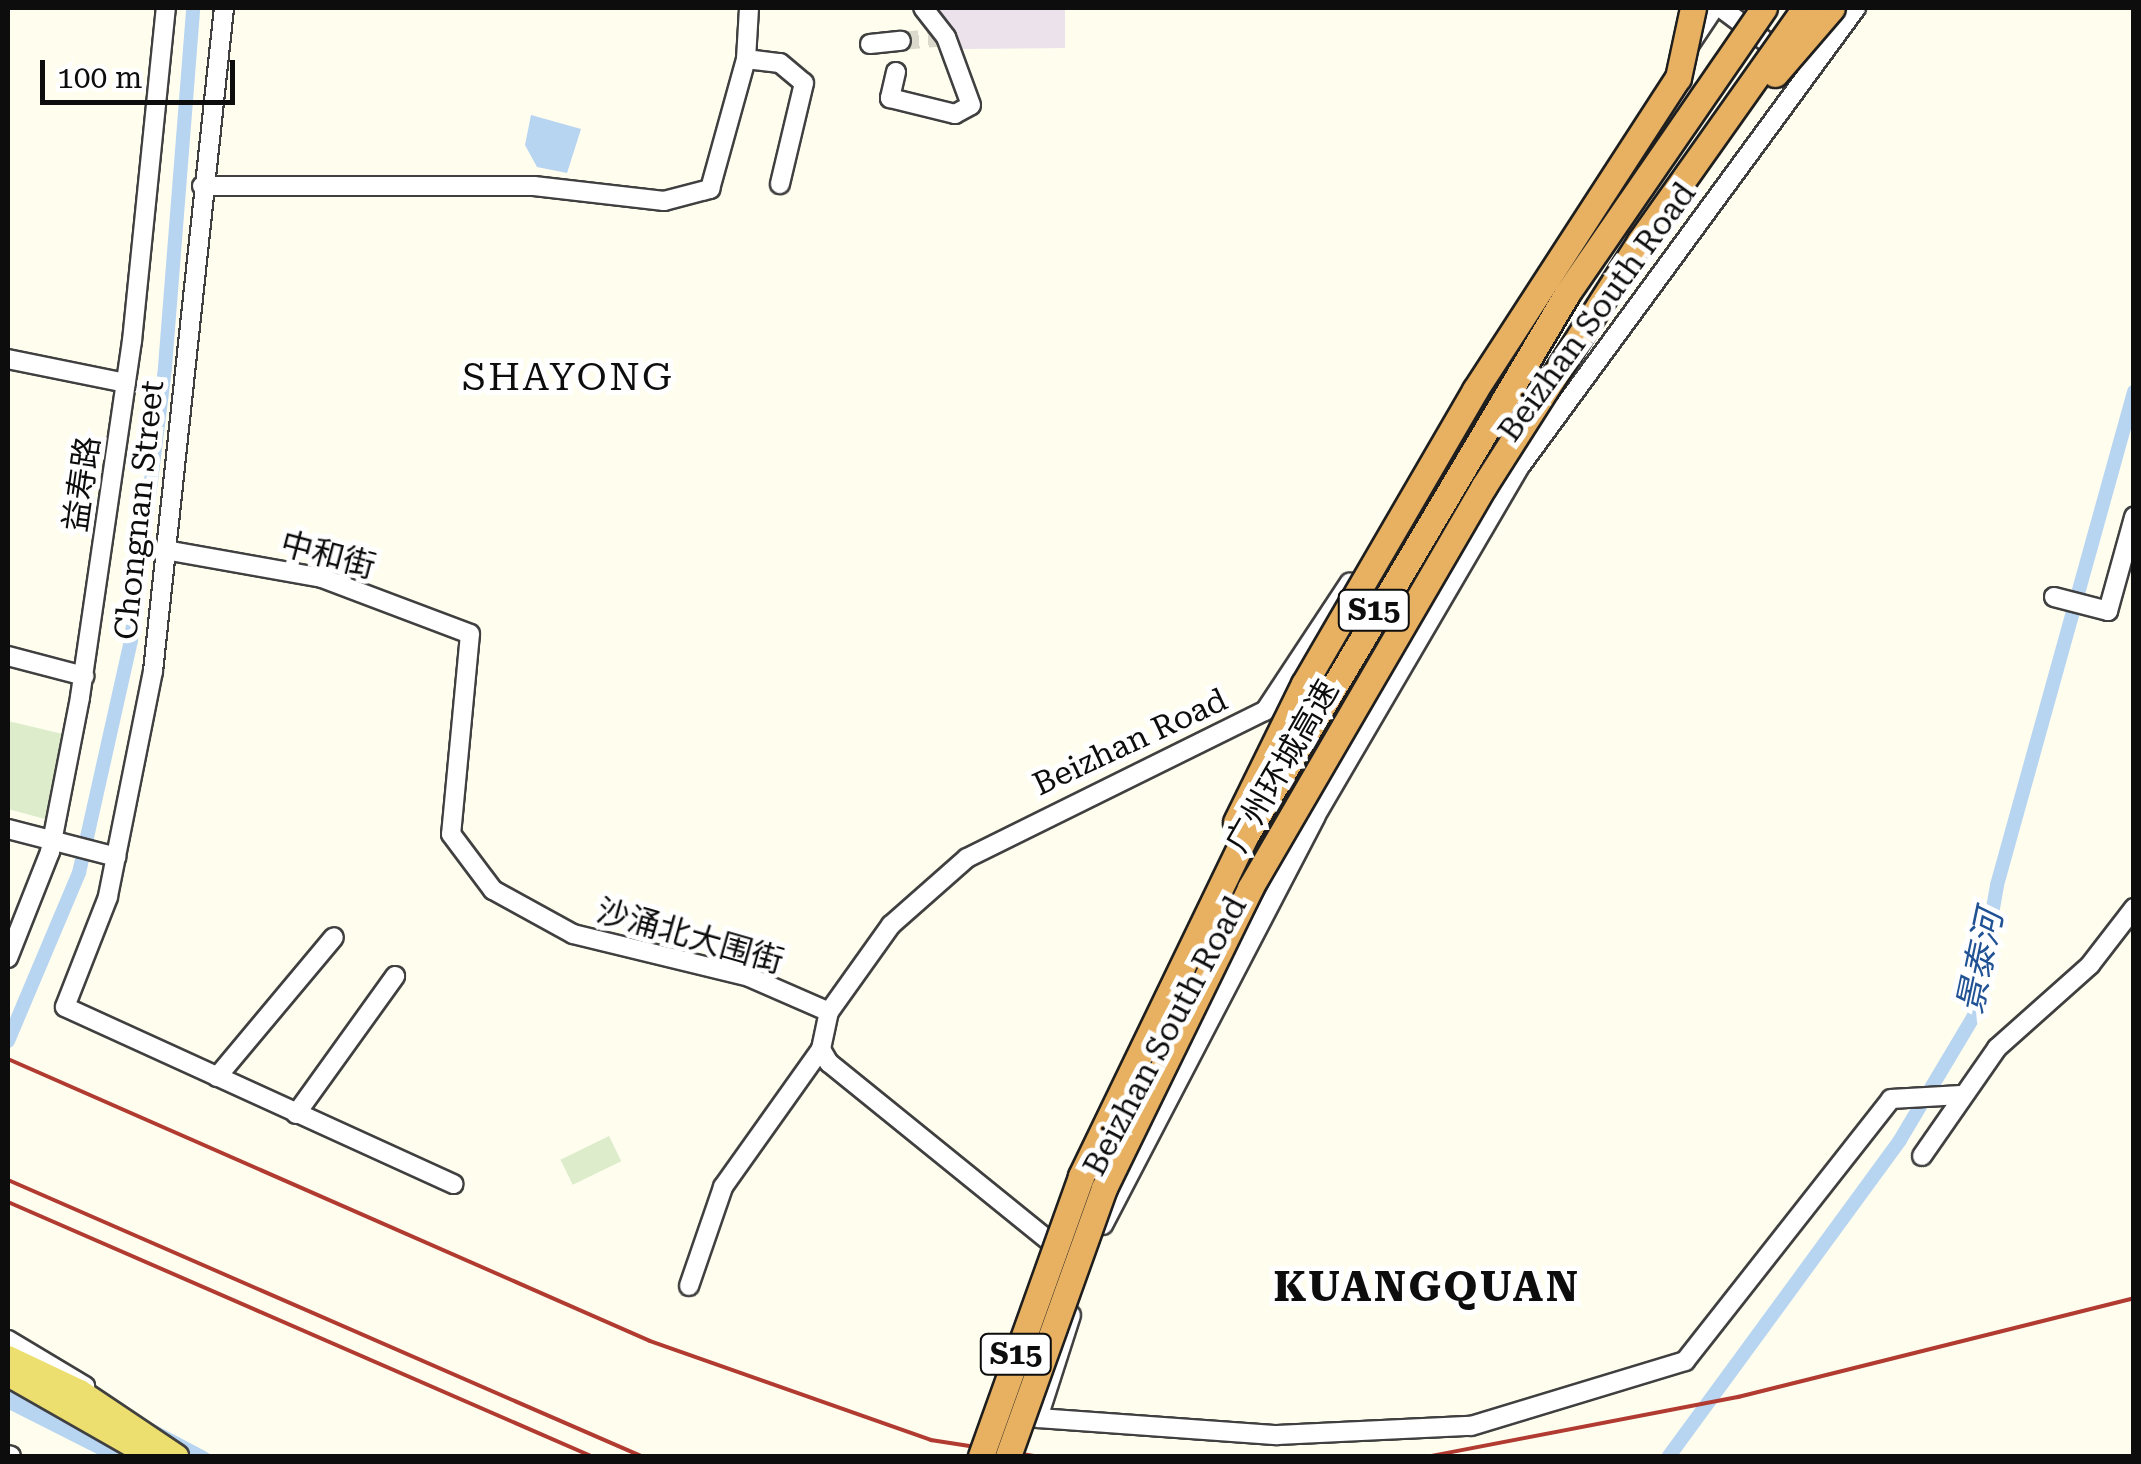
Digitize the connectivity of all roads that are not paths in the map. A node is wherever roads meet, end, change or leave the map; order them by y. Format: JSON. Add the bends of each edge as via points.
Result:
{"nodes":[{"id":1,"x":166,"y":8,"type":"edge"},
{"id":2,"x":224,"y":8,"type":"edge"},
{"id":3,"x":749,"y":8,"type":"edge"},
{"id":4,"x":923,"y":8,"type":"edge"},
{"id":5,"x":1693,"y":8,"type":"edge"},
{"id":6,"x":1718,"y":8,"type":"edge"},
{"id":7,"x":1764,"y":8,"type":"edge"},
{"id":8,"x":1805,"y":8,"type":"edge"},
{"id":9,"x":1832,"y":8,"type":"edge"},
{"id":10,"x":1856,"y":8,"type":"edge"},
{"id":11,"x":901,"y":41,"type":"tunnel mouth"},
{"id":12,"x":870,"y":44,"type":"dead end"},
{"id":13,"x":746,"y":59,"type":"junction"},
{"id":14,"x":896,"y":72,"type":"dead end"},
{"id":15,"x":1806,"y":72,"type":"junction"},
{"id":16,"x":780,"y":184,"type":"dead end"},
{"id":17,"x":202,"y":186,"type":"junction"},
{"id":18,"x":1640,"y":241,"type":"junction"},
{"id":19,"x":8,"y":360,"type":"edge"},
{"id":20,"x":126,"y":383,"type":"junction"},
{"id":21,"x":2134,"y":517,"type":"edge"},
{"id":22,"x":165,"y":550,"type":"junction"},
{"id":23,"x":2054,"y":596,"type":"dead end"},
{"id":24,"x":8,"y":656,"type":"edge"},
{"id":25,"x":84,"y":676,"type":"junction"},
{"id":26,"x":8,"y":828,"type":"edge"},
{"id":27,"x":451,"y":834,"type":"joint"},
{"id":28,"x":53,"y":838,"type":"junction"},
{"id":29,"x":116,"y":857,"type":"junction"},
{"id":30,"x":2134,"y":908,"type":"edge"},
{"id":31,"x":2128,"y":930,"type":"edge"},
{"id":32,"x":334,"y":937,"type":"dead end"},
{"id":33,"x":8,"y":958,"type":"edge"},
{"id":34,"x":395,"y":976,"type":"dead end"},
{"id":35,"x":829,"y":1012,"type":"junction"},
{"id":36,"x":1150,"y":1019,"type":"junction"},
{"id":37,"x":821,"y":1048,"type":"junction"},
{"id":38,"x":217,"y":1077,"type":"junction"},
{"id":39,"x":1960,"y":1095,"type":"junction"},
{"id":40,"x":296,"y":1114,"type":"junction"},
{"id":41,"x":1922,"y":1156,"type":"dead end"},
{"id":42,"x":454,"y":1184,"type":"dead end"},
{"id":43,"x":1088,"y":1266,"type":"junction"},
{"id":44,"x":689,"y":1286,"type":"dead end"},
{"id":45,"x":8,"y":1340,"type":"edge"},
{"id":46,"x":8,"y":1357,"type":"edge"},
{"id":47,"x":8,"y":1375,"type":"edge"},
{"id":48,"x":8,"y":1384,"type":"edge"},
{"id":49,"x":70,"y":1404,"type":"junction"},
{"id":50,"x":115,"y":1413,"type":"junction"},
{"id":51,"x":150,"y":1456,"type":"edge"},
{"id":52,"x":177,"y":1456,"type":"edge"},
{"id":53,"x":981,"y":1456,"type":"edge"},
{"id":54,"x":1008,"y":1456,"type":"edge"}],
"edges":[{"from":1,"to":20,"type":"street","name":"益寿路"},
{"from":2,"to":17,"type":"street","name":"Chongnan Street"},
{"from":3,"to":13,"type":"street"},
{"from":4,"to":14,"type":"street","via":[[946,37],[971,105],[955,114],[890,98]]},
{"from":5,"to":36,"type":"highway","bridge":true,"via":[[1691,48],[1672,88],[1501,347],[1304,684]]},
{"from":6,"to":15,"type":"street"},
{"from":6,"to":35,"type":"street","name":"Beizhan Road","via":[[1501,332],[1280,694],[1243,726],[967,858],[891,925]]},
{"from":7,"to":36,"type":"highway","name":"广州环城高速","number":"S15","bridge":true,"via":[[1487,422],[1282,771]]},
{"from":8,"to":18,"type":"highway","name":"广州环城高速","number":"S15","bridge":true},
{"from":9,"to":18,"type":"highway","bridge":true},
{"from":10,"to":15,"type":"street","name":"Beizhan South Road"},
{"from":11,"to":12,"type":"street"},
{"from":13,"to":16,"type":"street","via":[[780,63],[804,84]]},
{"from":13,"to":17,"type":"street","via":[[710,189],[664,201],[534,186]]},
{"from":15,"to":43,"type":"street","name":"Beizhan South Road","via":[[1521,465],[1268,903],[1124,1177]]},
{"from":17,"to":22,"type":"street","name":"Chongnan Street"},
{"from":18,"to":54,"type":"highway","name":"广州环城高速","number":"S15","bridge":true,"via":[[1386,649],[1218,948],[1104,1188]]},
{"from":19,"to":20,"type":"street"},
{"from":20,"to":25,"type":"street","name":"益寿路"},
{"from":21,"to":23,"type":"street","via":[[2108,612]]},
{"from":22,"to":27,"type":"street","name":"中和街","via":[[322,578],[470,634]]},
{"from":22,"to":29,"type":"street","name":"Chongnan Street","via":[[153,671]]},
{"from":24,"to":25,"type":"street"},
{"from":25,"to":28,"type":"street","name":"益寿路"},
{"from":26,"to":28,"type":"street"},
{"from":27,"to":35,"type":"street","name":"沙涌北大围街","via":[[493,890],[573,934],[748,977]]},
{"from":28,"to":29,"type":"street"},
{"from":28,"to":33,"type":"street","name":"益寿路"},
{"from":29,"to":38,"type":"street","name":"Chongnan Street","via":[[64,1008]]},
{"from":30,"to":31,"type":"street"},
{"from":31,"to":39,"type":"street","via":[[2011,1032]]},
{"from":32,"to":38,"type":"street"},
{"from":34,"to":40,"type":"street"},
{"from":35,"to":37,"type":"street","name":"Beizhan Road"},
{"from":36,"to":53,"type":"highway","name":"广州环城高速","number":"S15","bridge":true,"via":[[1052,1251]]},
{"from":37,"to":43,"type":"street","via":[[1030,1234]]},
{"from":37,"to":44,"type":"street","via":[[723,1188]]},
{"from":38,"to":40,"type":"street"},
{"from":39,"to":41,"type":"street"},
{"from":39,"to":43,"type":"street","name":"Beizhan South Road","via":[[1890,1099],[1673,1369],[1471,1426],[1372,1436],[1038,1418]]},
{"from":40,"to":42,"type":"street"},
{"from":45,"to":50,"type":"street"},
{"from":46,"to":50,"type":"main road"},
{"from":47,"to":49,"type":"main road"},
{"from":48,"to":49,"type":"street"},
{"from":49,"to":51,"type":"main road"},
{"from":50,"to":52,"type":"main road"}]}
